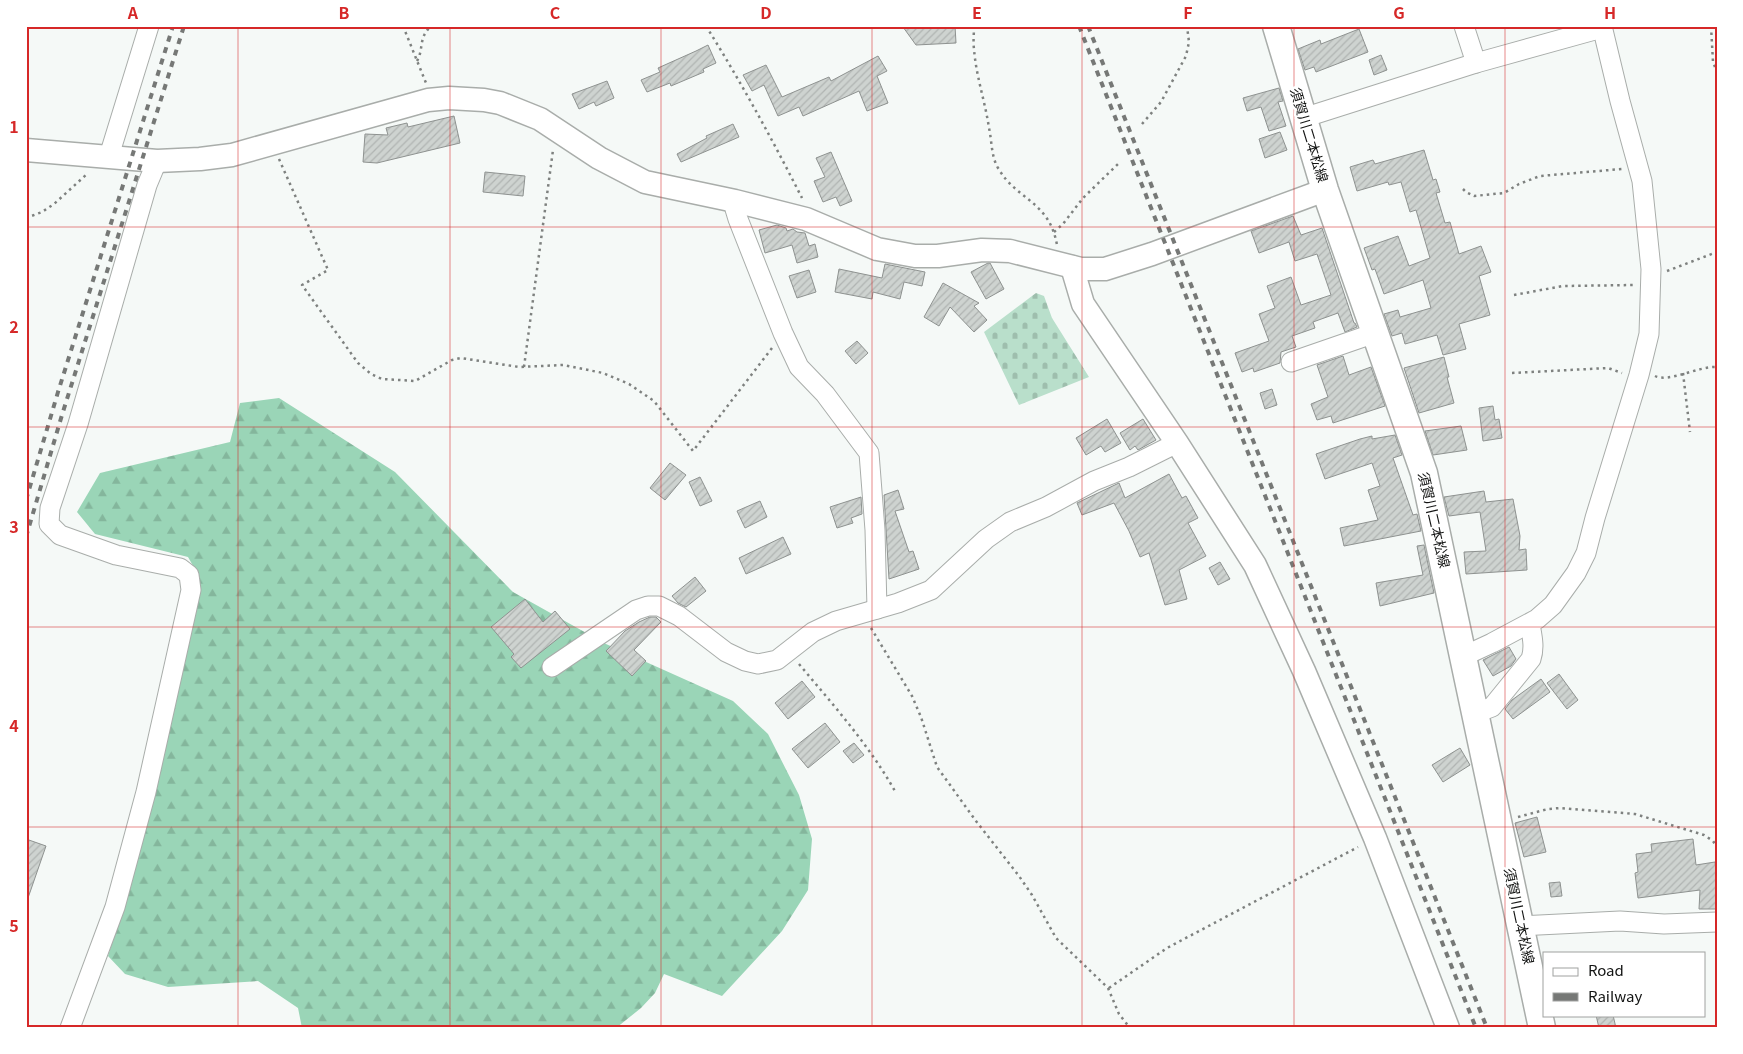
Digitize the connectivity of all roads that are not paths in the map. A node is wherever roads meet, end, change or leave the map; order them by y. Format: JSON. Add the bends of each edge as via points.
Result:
{"nodes":[{"id":1,"x":148,"y":26,"type":"edge"},
{"id":2,"x":1276,"y":26,"type":"edge"},
{"id":3,"x":1464,"y":26,"type":"edge"},
{"id":4,"x":1602,"y":27,"type":"edge"},
{"id":5,"x":1476,"y":63,"type":"junction"},
{"id":6,"x":1303,"y":118,"type":"junction"},
{"id":7,"x":26,"y":150,"type":"edge"},
{"id":8,"x":104,"y":156,"type":"junction"},
{"id":9,"x":156,"y":161,"type":"junction"},
{"id":10,"x":1325,"y":190,"type":"junction"},
{"id":11,"x":735,"y":201,"type":"junction"},
{"id":12,"x":1066,"y":265,"type":"junction"},
{"id":13,"x":1376,"y":333,"type":"junction"},
{"id":14,"x":1291,"y":362,"type":"dead end"},
{"id":15,"x":1178,"y":443,"type":"junction"},
{"id":16,"x":877,"y":609,"type":"junction"},
{"id":17,"x":1530,"y":624,"type":"junction"},
{"id":18,"x":1464,"y":656,"type":"junction"},
{"id":19,"x":552,"y":668,"type":"dead end"},
{"id":20,"x":1476,"y":713,"type":"junction"},
{"id":21,"x":1717,"y":922,"type":"edge"},
{"id":22,"x":1521,"y":926,"type":"junction"},
{"id":23,"x":70,"y":1028,"type":"edge"},
{"id":24,"x":1448,"y":1028,"type":"edge"},
{"id":25,"x":1542,"y":1028,"type":"edge"}],
"edges":[{"from":1,"to":8,"type":"street"},
{"from":2,"to":6,"type":"main road","name":"須賀川二本松線"},
{"from":3,"to":5,"type":"street"},
{"from":4,"to":5,"type":"street"},
{"from":4,"to":17,"type":"street","via":[[1644,197],[1651,280],[1648,334],[1586,553],[1564,592]]},
{"from":5,"to":6,"type":"street"},
{"from":6,"to":10,"type":"main road","name":"須賀川二本松線"},
{"from":7,"to":8,"type":"street"},
{"from":8,"to":9,"type":"street"},
{"from":9,"to":11,"type":"street","via":[[232,155],[434,100],[470,98],[500,102],[540,118],[599,158],[645,182]]},
{"from":9,"to":23,"type":"street","via":[[50,508],[49,524],[60,535],[116,555],[180,568],[189,575],[191,590],[146,792],[115,907]]},
{"from":10,"to":12,"type":"street","via":[[1106,269]]},
{"from":10,"to":13,"type":"main road","name":"須賀川二本松線"},
{"from":11,"to":12,"type":"street","via":[[810,220],[894,253],[915,256],[1010,251]]},
{"from":11,"to":16,"type":"street","via":[[738,219],[799,367],[825,394],[869,453]]},
{"from":12,"to":15,"type":"street","via":[[1082,304]]},
{"from":13,"to":14,"type":"street"},
{"from":13,"to":18,"type":"main road","name":"須賀川二本松線","via":[[1424,473]]},
{"from":15,"to":16,"type":"street","via":[[1010,522],[986,539],[931,590]]},
{"from":15,"to":24,"type":"street","via":[[1255,565],[1304,671],[1375,838]]},
{"from":16,"to":19,"type":"street","via":[[813,632],[777,660],[758,664],[726,652],[679,616],[659,606],[648,606],[636,610]]},
{"from":17,"to":18,"type":"street"},
{"from":17,"to":20,"type":"street","via":[[1534,652],[1530,659],[1492,707]]},
{"from":18,"to":20,"type":"main road","name":"須賀川二本松線"},
{"from":20,"to":22,"type":"main road","name":"須賀川二本松線"},
{"from":21,"to":22,"type":"street","via":[[1664,924],[1620,921]]},
{"from":22,"to":25,"type":"main road","name":"須賀川二本松線"}]}
